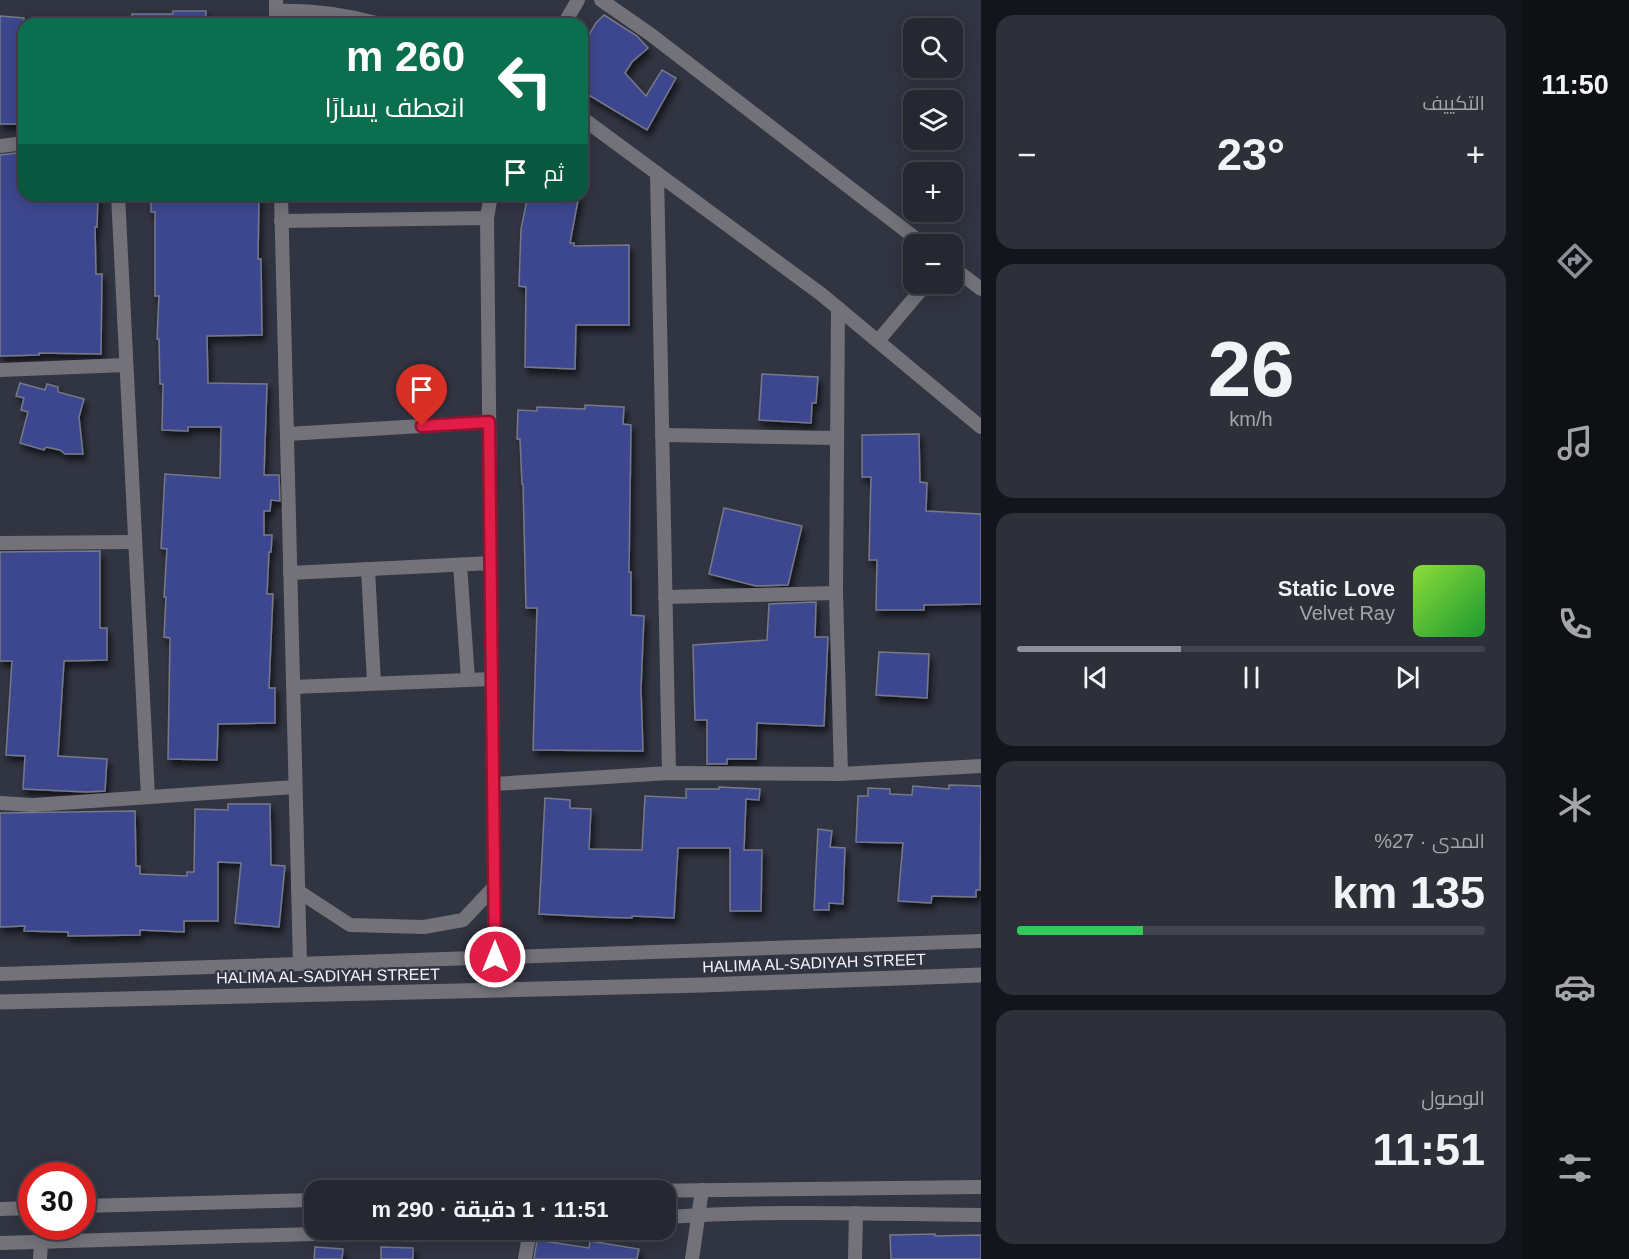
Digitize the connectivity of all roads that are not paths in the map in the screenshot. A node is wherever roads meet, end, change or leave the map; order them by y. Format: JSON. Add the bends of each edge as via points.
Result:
{"nodes":[{"id":1,"x":578,"y":0,"type":"edge"},
{"id":2,"x":601,"y":0,"type":"edge"},
{"id":3,"x":276,"y":12,"type":"edge"},
{"id":4,"x":358,"y":18,"type":"edge"},
{"id":5,"x":568,"y":18,"type":"edge"},
{"id":6,"x":588,"y":121,"type":"edge"},
{"id":7,"x":18,"y":144,"type":"edge"},
{"id":8,"x":0,"y":146,"type":"edge"},
{"id":9,"x":657,"y":173,"type":"junction"},
{"id":10,"x":118,"y":201,"type":"edge"},
{"id":11,"x":281,"y":201,"type":"edge"},
{"id":12,"x":490,"y":201,"type":"edge"},
{"id":13,"x":487,"y":218,"type":"junction"},
{"id":14,"x":281,"y":221,"type":"junction"},
{"id":15,"x":910,"y":234,"type":"edge"},
{"id":16,"x":963,"y":275,"type":"edge"},
{"id":17,"x":981,"y":289,"type":"edge"},
{"id":18,"x":918,"y":294,"type":"edge"},
{"id":19,"x":838,"y":308,"type":"junction"},
{"id":20,"x":878,"y":341,"type":"junction"},
{"id":21,"x":126,"y":365,"type":"junction"},
{"id":22,"x":0,"y":370,"type":"edge"},
{"id":23,"x":489,"y":422,"type":"junction"},
{"id":24,"x":981,"y":427,"type":"edge"},
{"id":25,"x":287,"y":434,"type":"junction"},
{"id":26,"x":662,"y":435,"type":"junction"},
{"id":27,"x":837,"y":438,"type":"junction"},
{"id":28,"x":135,"y":542,"type":"junction"},
{"id":29,"x":0,"y":543,"type":"edge"},
{"id":30,"x":491,"y":564,"type":"junction"},
{"id":31,"x":460,"y":565,"type":"junction"},
{"id":32,"x":368,"y":569,"type":"junction"},
{"id":33,"x":290,"y":573,"type":"junction"},
{"id":34,"x":836,"y":593,"type":"junction"},
{"id":35,"x":665,"y":597,"type":"junction"},
{"id":36,"x":468,"y":679,"type":"junction"},
{"id":37,"x":492,"y":679,"type":"junction"},
{"id":38,"x":374,"y":683,"type":"junction"},
{"id":39,"x":293,"y":687,"type":"junction"},
{"id":40,"x":981,"y":766,"type":"edge"},
{"id":41,"x":669,"y":773,"type":"junction"},
{"id":42,"x":841,"y":774,"type":"junction"},
{"id":43,"x":494,"y":784,"type":"junction"},
{"id":44,"x":295,"y":788,"type":"junction"},
{"id":45,"x":148,"y":797,"type":"junction"},
{"id":46,"x":0,"y":802,"type":"edge"},
{"id":47,"x":494,"y":888,"type":"junction"},
{"id":48,"x":298,"y":891,"type":"junction"},
{"id":49,"x":981,"y":941,"type":"edge"},
{"id":50,"x":495,"y":957,"type":"junction"},
{"id":51,"x":300,"y":964,"type":"junction"},
{"id":52,"x":0,"y":974,"type":"edge"},
{"id":53,"x":981,"y":975,"type":"edge"},
{"id":54,"x":0,"y":1002,"type":"edge"},
{"id":55,"x":981,"y":1186,"type":"edge"},
{"id":56,"x":676,"y":1190,"type":"edge"},
{"id":57,"x":702,"y":1190,"type":"junction"},
{"id":58,"x":304,"y":1200,"type":"edge"},
{"id":59,"x":96,"y":1206,"type":"edge"},
{"id":60,"x":18,"y":1208,"type":"edge"},
{"id":61,"x":0,"y":1209,"type":"edge"},
{"id":62,"x":856,"y":1213,"type":"junction"},
{"id":63,"x":699,"y":1215,"type":"junction"},
{"id":64,"x":981,"y":1215,"type":"edge"},
{"id":65,"x":676,"y":1216,"type":"edge"},
{"id":66,"x":304,"y":1234,"type":"edge"},
{"id":67,"x":528,"y":1240,"type":"edge"},
{"id":68,"x":41,"y":1242,"type":"junction"},
{"id":69,"x":0,"y":1243,"type":"edge"},
{"id":70,"x":40,"y":1259,"type":"edge"},
{"id":71,"x":525,"y":1259,"type":"edge"},
{"id":72,"x":692,"y":1259,"type":"edge"},
{"id":73,"x":855,"y":1259,"type":"edge"}],
"edges":[{"from":1,"to":5,"type":"street"},
{"from":2,"to":15,"type":"street"},
{"from":3,"to":4,"type":"street","via":[[310,10]]},
{"from":6,"to":9,"type":"street"},
{"from":7,"to":8,"type":"street"},
{"from":9,"to":19,"type":"street"},
{"from":9,"to":26,"type":"street"},
{"from":10,"to":21,"type":"street"},
{"from":11,"to":14,"type":"street"},
{"from":12,"to":13,"type":"street"},
{"from":13,"to":14,"type":"street"},
{"from":13,"to":23,"type":"street"},
{"from":14,"to":25,"type":"street"},
{"from":16,"to":17,"type":"street"},
{"from":18,"to":20,"type":"street"},
{"from":19,"to":20,"type":"street"},
{"from":19,"to":27,"type":"street"},
{"from":20,"to":24,"type":"street"},
{"from":21,"to":22,"type":"street"},
{"from":21,"to":28,"type":"street"},
{"from":23,"to":25,"type":"street"},
{"from":23,"to":30,"type":"street"},
{"from":25,"to":33,"type":"street"},
{"from":26,"to":27,"type":"street"},
{"from":26,"to":35,"type":"street"},
{"from":27,"to":34,"type":"street"},
{"from":28,"to":29,"type":"street"},
{"from":28,"to":45,"type":"street"},
{"from":30,"to":31,"type":"street"},
{"from":30,"to":37,"type":"street"},
{"from":31,"to":32,"type":"street"},
{"from":31,"to":36,"type":"street"},
{"from":32,"to":33,"type":"street"},
{"from":32,"to":38,"type":"street"},
{"from":33,"to":39,"type":"street"},
{"from":34,"to":35,"type":"street"},
{"from":34,"to":42,"type":"street"},
{"from":35,"to":41,"type":"street"},
{"from":36,"to":37,"type":"street"},
{"from":36,"to":38,"type":"street"},
{"from":37,"to":43,"type":"street"},
{"from":38,"to":39,"type":"street"},
{"from":39,"to":44,"type":"street"},
{"from":40,"to":42,"type":"street"},
{"from":41,"to":42,"type":"street"},
{"from":41,"to":43,"type":"street"},
{"from":43,"to":47,"type":"street"},
{"from":44,"to":45,"type":"street"},
{"from":44,"to":48,"type":"street"},
{"from":45,"to":46,"type":"street","via":[[33,805]]},
{"from":47,"to":48,"type":"street","via":[[463,920],[424,927],[350,925]]},
{"from":47,"to":50,"type":"street"},
{"from":48,"to":51,"type":"street"},
{"from":49,"to":50,"type":"street"},
{"from":50,"to":51,"type":"street"},
{"from":51,"to":52,"type":"street"},
{"from":53,"to":54,"type":"street","name":"HALIMA AL-SADIYAH STREET"},
{"from":55,"to":57,"type":"street"},
{"from":56,"to":57,"type":"street"},
{"from":57,"to":63,"type":"street"},
{"from":58,"to":59,"type":"street"},
{"from":60,"to":61,"type":"street"},
{"from":62,"to":63,"type":"street"},
{"from":62,"to":64,"type":"street"},
{"from":62,"to":73,"type":"street"},
{"from":63,"to":65,"type":"street"},
{"from":63,"to":72,"type":"street"},
{"from":66,"to":68,"type":"street"},
{"from":67,"to":71,"type":"street"},
{"from":68,"to":69,"type":"street"},
{"from":68,"to":70,"type":"street"}]}
